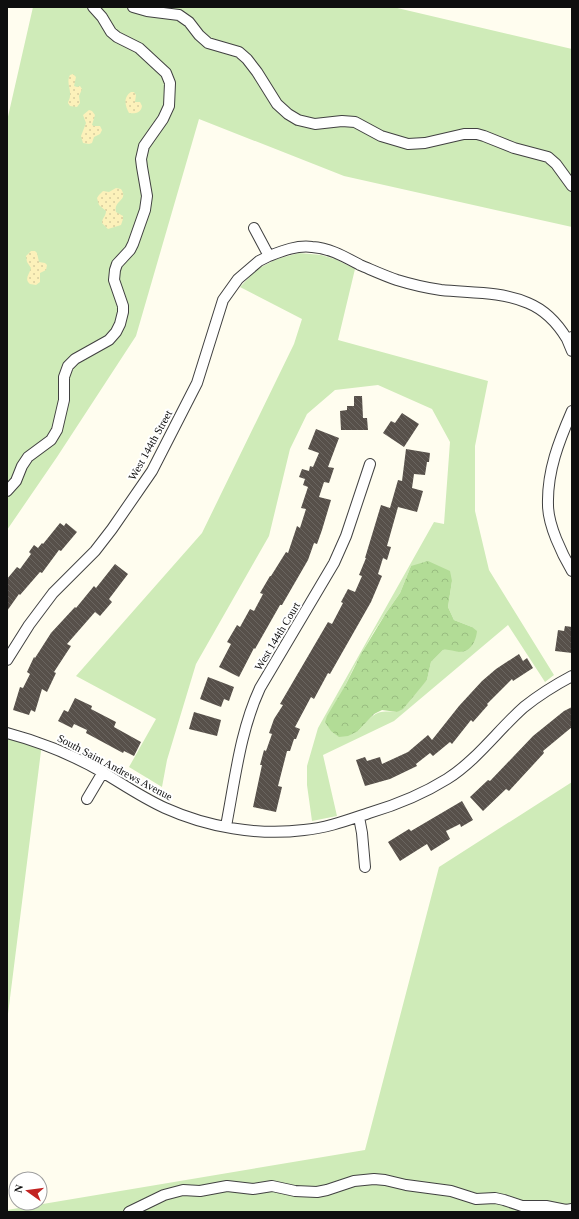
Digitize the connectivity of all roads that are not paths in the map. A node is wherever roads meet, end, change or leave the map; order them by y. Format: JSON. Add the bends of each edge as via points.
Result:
{"nodes":[{"id":1,"x":93,"y":7,"type":"edge"},
{"id":2,"x":133,"y":7,"type":"edge"},
{"id":3,"x":572,"y":186,"type":"edge"},
{"id":4,"x":254,"y":228,"type":"dead end"},
{"id":5,"x":268,"y":256,"type":"junction"},
{"id":6,"x":569,"y":338,"type":"edge"},
{"id":7,"x":572,"y":351,"type":"edge"},
{"id":8,"x":572,"y":411,"type":"edge"},
{"id":9,"x":370,"y":464,"type":"dead end"},
{"id":10,"x":7,"y":491,"type":"edge"},
{"id":11,"x":572,"y":571,"type":"edge"},
{"id":12,"x":7,"y":660,"type":"edge"},
{"id":13,"x":572,"y":676,"type":"edge"},
{"id":14,"x":7,"y":733,"type":"edge"},
{"id":15,"x":103,"y":772,"type":"junction"},
{"id":16,"x":87,"y":799,"type":"dead end"},
{"id":17,"x":359,"y":817,"type":"junction"},
{"id":18,"x":226,"y":826,"type":"junction"},
{"id":19,"x":365,"y":867,"type":"dead end"},
{"id":20,"x":572,"y":1209,"type":"edge"},
{"id":21,"x":130,"y":1212,"type":"edge"}],
"edges":[{"from":1,"to":10,"type":"street","via":[[116,37],[139,48],[166,73],[170,83],[169,106],[144,146],[141,159],[146,196],[145,210],[130,250],[115,270],[114,280],[123,306],[120,324],[109,340],[75,359],[68,366],[64,377],[62,411],[55,435],[28,457],[16,482]]},
{"from":2,"to":3,"type":"street","via":[[179,15],[208,43],[239,52],[247,58],[277,104],[298,120],[315,124],[349,121],[381,136],[408,144],[477,134],[548,157]]},
{"from":4,"to":5,"type":"street"},
{"from":5,"to":6,"type":"street","name":"West 144th Street","via":[[284,250],[312,246],[336,252],[362,266],[398,280],[440,290],[502,294],[541,310]]},
{"from":5,"to":12,"type":"street","name":"West 144th Street","via":[[238,279],[223,300],[197,382],[152,471],[95,551],[53,593]]},
{"from":6,"to":7,"type":"street","name":"West 144th Street"},
{"from":8,"to":11,"type":"street","via":[[550,474],[548,506],[553,529],[563,556]]},
{"from":9,"to":18,"type":"street","name":"West 144th Court","via":[[346,536],[334,563],[254,702],[241,746]]},
{"from":13,"to":17,"type":"street","name":"South Saint Andrews Avenue","via":[[548,689],[525,707],[473,759],[448,778],[418,795]]},
{"from":14,"to":15,"type":"street","name":"South Saint Andrews Avenue","via":[[53,748]]},
{"from":15,"to":16,"type":"street"},
{"from":15,"to":18,"type":"street","name":"South Saint Andrews Avenue","via":[[166,808],[202,821]]},
{"from":17,"to":18,"type":"street","name":"South Saint Andrews Avenue","via":[[322,827],[288,832]]},
{"from":17,"to":19,"type":"street"},
{"from":20,"to":21,"type":"street","via":[[522,1206],[500,1199],[476,1199],[451,1191],[374,1179],[317,1192],[272,1186],[253,1189],[227,1186],[200,1191],[177,1191]]}]}
